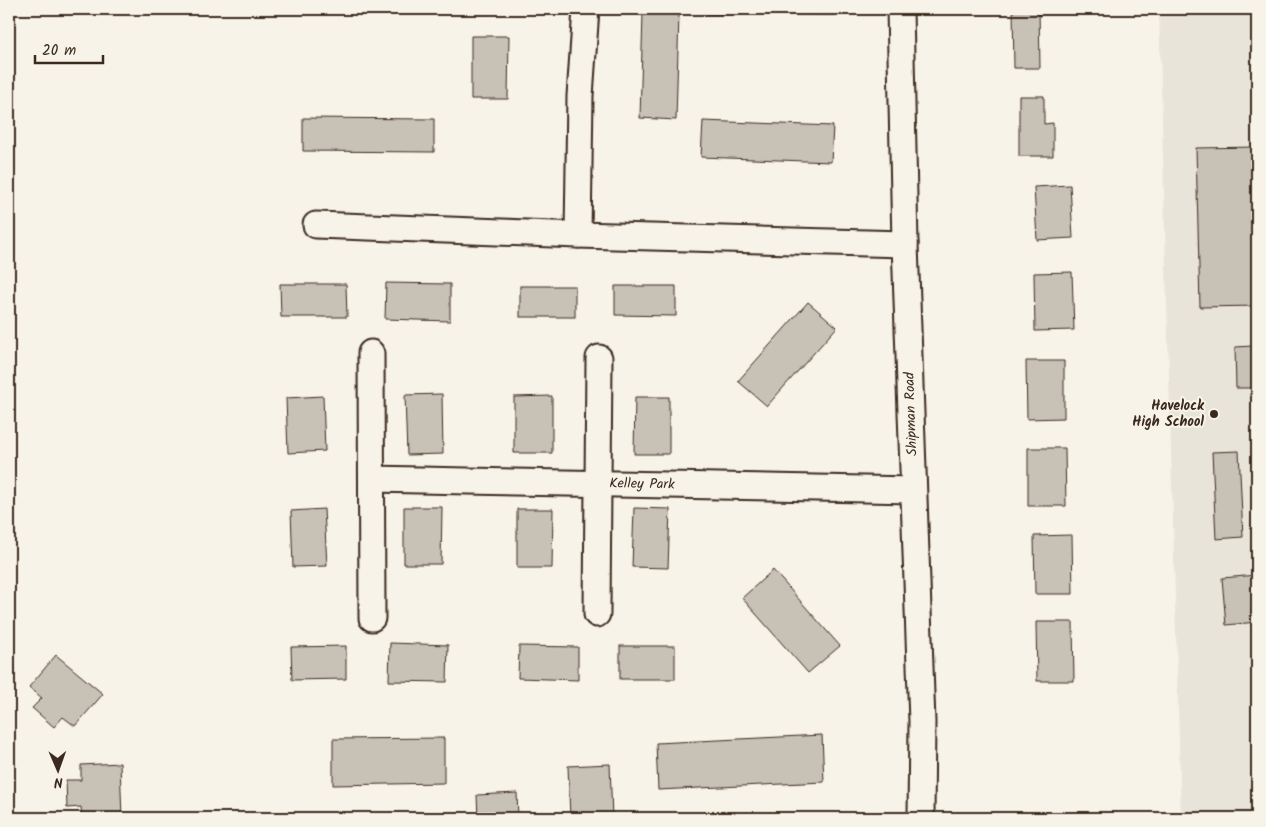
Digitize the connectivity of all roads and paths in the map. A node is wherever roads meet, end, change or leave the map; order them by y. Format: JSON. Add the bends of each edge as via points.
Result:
{"nodes":[{"id":1,"x":586,"y":9,"type":"edge"},
{"id":2,"x":900,"y":9,"type":"edge"},
{"id":3,"x":316,"y":225,"type":"dead end"},
{"id":4,"x":578,"y":235,"type":"junction"},
{"id":5,"x":905,"y":244,"type":"junction"},
{"id":6,"x":371,"y":353,"type":"dead end"},
{"id":7,"x":599,"y":358,"type":"dead end"},
{"id":8,"x":372,"y":479,"type":"junction"},
{"id":9,"x":598,"y":483,"type":"junction"},
{"id":10,"x":913,"y":490,"type":"junction"},
{"id":11,"x":597,"y":614,"type":"dead end"},
{"id":12,"x":372,"y":618,"type":"dead end"},
{"id":13,"x":921,"y":818,"type":"edge"}],
"edges":[{"from":1,"to":4,"type":"street","via":[[580,96]]},
{"from":2,"to":5,"type":"street","name":"Shipman Road"},
{"from":3,"to":4,"type":"street"},
{"from":4,"to":5,"type":"street"},
{"from":5,"to":10,"type":"street","name":"Shipman Road"},
{"from":6,"to":8,"type":"street"},
{"from":7,"to":9,"type":"street"},
{"from":8,"to":9,"type":"street","name":"Kelley Park"},
{"from":8,"to":12,"type":"street"},
{"from":9,"to":10,"type":"street","name":"Kelley Park"},
{"from":9,"to":11,"type":"street"},
{"from":10,"to":13,"type":"street","name":"Shipman Road","via":[[922,722]]}]}
